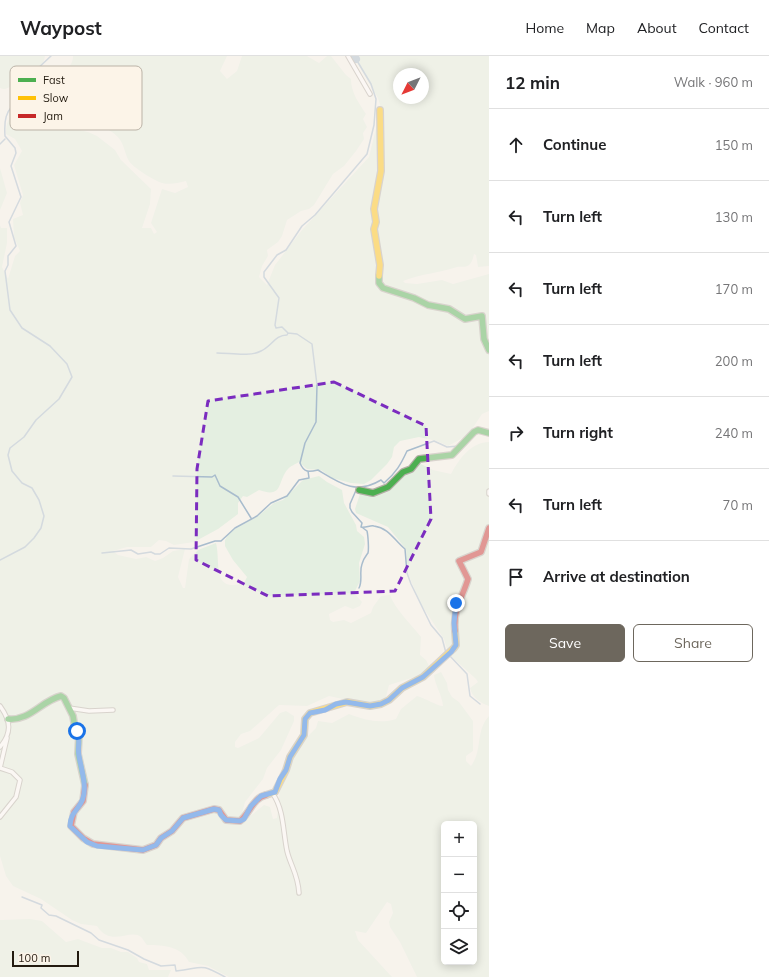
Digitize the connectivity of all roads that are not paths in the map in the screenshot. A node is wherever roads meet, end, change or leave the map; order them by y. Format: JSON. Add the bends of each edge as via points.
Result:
{"nodes":[{"id":1,"x":348,"y":56,"type":"edge"},
{"id":2,"x":370,"y":94,"type":"dead end"},
{"id":3,"x":380,"y":110,"type":"dead end"},
{"id":4,"x":489,"y":350,"type":"edge"},
{"id":5,"x":489,"y":433,"type":"edge"},
{"id":6,"x":359,"y":490,"type":"dead end"},
{"id":7,"x":489,"y":528,"type":"edge"},
{"id":8,"x":0,"y":706,"type":"edge"},
{"id":9,"x":69,"y":708,"type":"junction"},
{"id":10,"x":113,"y":710,"type":"dead end"},
{"id":11,"x":8,"y":718,"type":"junction"},
{"id":12,"x":7,"y":738,"type":"junction"},
{"id":13,"x":0,"y":747,"type":"edge"},
{"id":14,"x":272,"y":794,"type":"junction"},
{"id":15,"x":0,"y":817,"type":"edge"},
{"id":16,"x":299,"y":893,"type":"dead end"}],
"edges":[{"from":1,"to":2,"type":"street"},
{"from":3,"to":4,"type":"street","via":[[381,171],[374,209],[374,229],[380,265],[379,283],[384,288],[428,305],[449,309],[465,319],[482,316],[484,339]]},
{"from":5,"to":6,"type":"street","via":[[478,430],[474,432],[452,456],[419,458],[388,487],[373,493]]},
{"from":7,"to":14,"type":"street","via":[[481,552],[458,561],[468,579],[464,592],[456,603],[454,648],[423,677],[402,688],[381,704],[370,706],[346,702],[310,713],[305,719],[304,735],[290,757],[277,789]]},
{"from":8,"to":11,"type":"street"},
{"from":9,"to":10,"type":"street","via":[[89,712]]},
{"from":9,"to":11,"type":"street","via":[[64,698],[58,696],[32,714],[14,720]]},
{"from":9,"to":14,"type":"street","via":[[80,740],[78,754],[85,791],[83,801],[74,812],[70,826],[93,844],[149,849],[186,816],[214,809],[219,810],[226,820],[240,821],[261,796]]},
{"from":11,"to":12,"type":"street","via":[[10,729]]},
{"from":12,"to":13,"type":"street"},
{"from":12,"to":15,"type":"street","via":[[0,768],[12,772],[20,780],[16,797]]},
{"from":14,"to":16,"type":"street","via":[[279,806],[284,839],[296,871]]}]}
